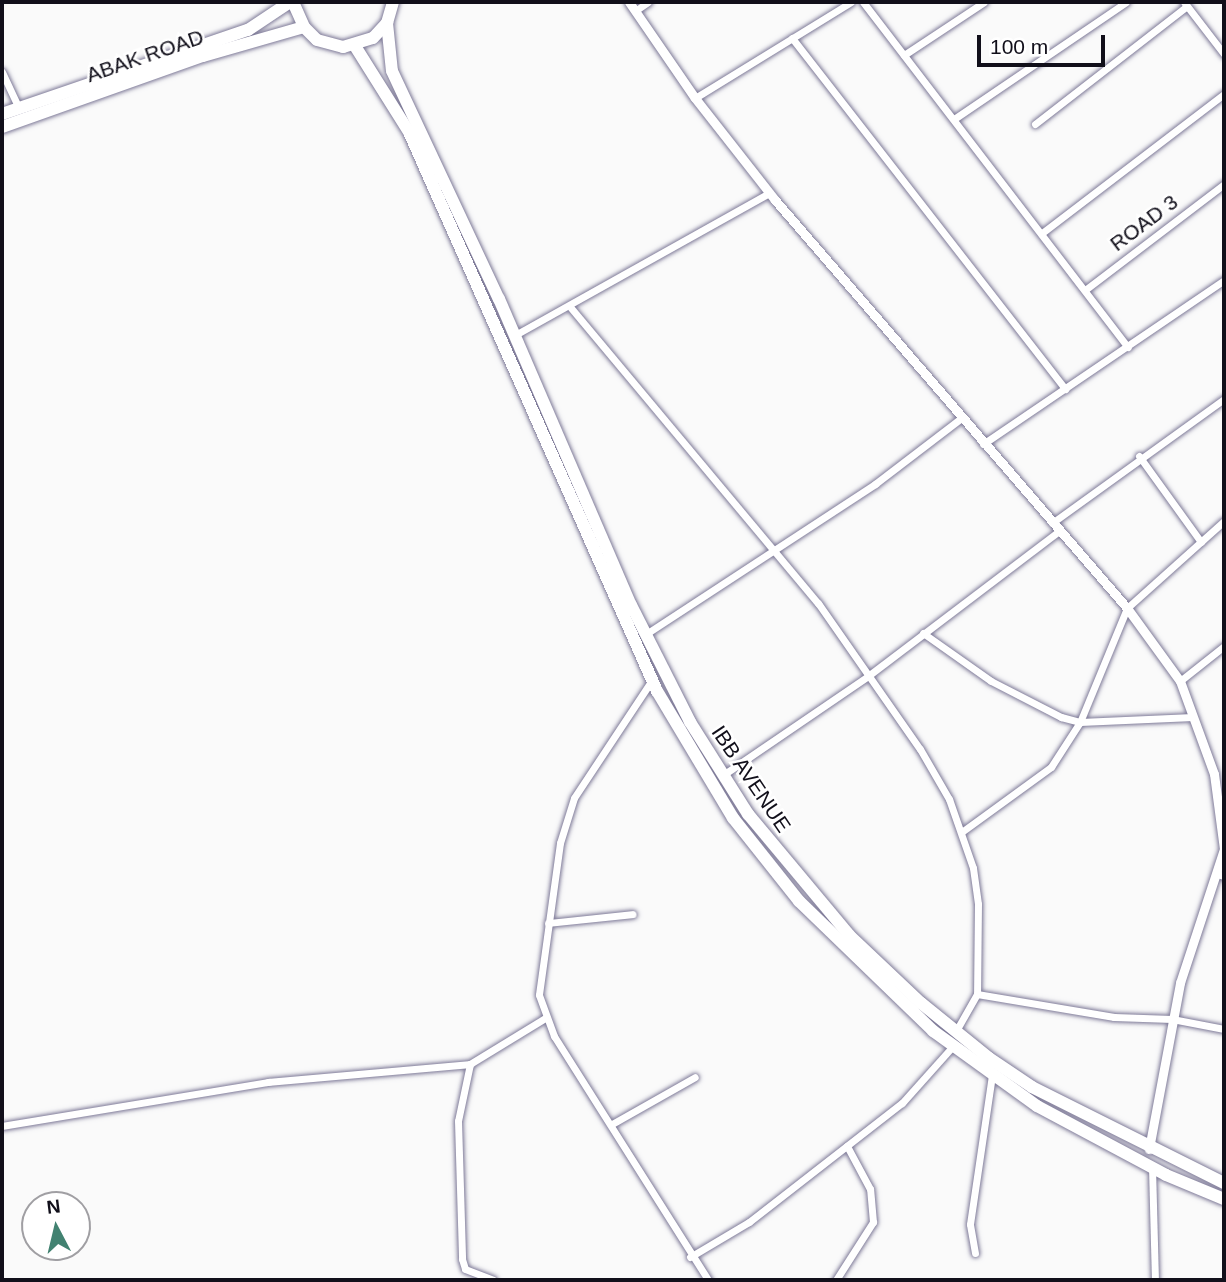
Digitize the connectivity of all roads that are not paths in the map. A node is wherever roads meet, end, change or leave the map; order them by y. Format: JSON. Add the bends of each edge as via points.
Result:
{"nodes":[{"id":1,"x":292,"y":2,"type":"edge"},
{"id":2,"x":393,"y":2,"type":"edge"},
{"id":3,"x":629,"y":2,"type":"edge"},
{"id":4,"x":648,"y":2,"type":"edge"},
{"id":5,"x":851,"y":2,"type":"edge"},
{"id":6,"x":863,"y":2,"type":"edge"},
{"id":7,"x":984,"y":2,"type":"edge"},
{"id":8,"x":1126,"y":2,"type":"edge"},
{"id":9,"x":1185,"y":4,"type":"edge"},
{"id":10,"x":635,"y":10,"type":"junction"},
{"id":11,"x":387,"y":23,"type":"junction"},
{"id":12,"x":304,"y":27,"type":"junction"},
{"id":13,"x":792,"y":38,"type":"junction"},
{"id":14,"x":355,"y":46,"type":"junction"},
{"id":15,"x":1224,"y":54,"type":"edge"},
{"id":16,"x":904,"y":55,"type":"junction"},
{"id":17,"x":2,"y":72,"type":"edge"},
{"id":18,"x":1224,"y":94,"type":"edge"},
{"id":19,"x":695,"y":97,"type":"junction"},
{"id":20,"x":19,"y":108,"type":"junction"},
{"id":21,"x":2,"y":114,"type":"edge"},
{"id":22,"x":954,"y":119,"type":"junction"},
{"id":23,"x":1035,"y":124,"type":"dead end"},
{"id":24,"x":2,"y":127,"type":"edge"},
{"id":25,"x":1224,"y":184,"type":"edge"},
{"id":26,"x":769,"y":193,"type":"junction"},
{"id":27,"x":1042,"y":233,"type":"junction"},
{"id":28,"x":1224,"y":280,"type":"edge"},
{"id":29,"x":1085,"y":290,"type":"junction"},
{"id":30,"x":571,"y":308,"type":"junction"},
{"id":31,"x":515,"y":335,"type":"junction"},
{"id":32,"x":1128,"y":347,"type":"junction"},
{"id":33,"x":1065,"y":389,"type":"junction"},
{"id":34,"x":1224,"y":399,"type":"edge"},
{"id":35,"x":960,"y":419,"type":"junction"},
{"id":36,"x":982,"y":444,"type":"junction"},
{"id":37,"x":1139,"y":456,"type":"junction"},
{"id":38,"x":1224,"y":521,"type":"edge"},
{"id":39,"x":1052,"y":523,"type":"junction"},
{"id":40,"x":1058,"y":532,"type":"junction"},
{"id":41,"x":1201,"y":542,"type":"junction"},
{"id":42,"x":776,"y":552,"type":"junction"},
{"id":43,"x":1127,"y":608,"type":"junction"},
{"id":44,"x":646,"y":634,"type":"junction"},
{"id":45,"x":923,"y":634,"type":"junction"},
{"id":46,"x":1224,"y":646,"type":"edge"},
{"id":47,"x":868,"y":676,"type":"junction"},
{"id":48,"x":652,"y":680,"type":"junction"},
{"id":49,"x":1180,"y":681,"type":"junction"},
{"id":50,"x":1193,"y":717,"type":"junction"},
{"id":51,"x":1080,"y":722,"type":"junction"},
{"id":52,"x":723,"y":775,"type":"junction"},
{"id":53,"x":963,"y":831,"type":"junction"},
{"id":54,"x":1221,"y":875,"type":"edge"},
{"id":55,"x":633,"y":914,"type":"dead end"},
{"id":56,"x":548,"y":923,"type":"junction"},
{"id":57,"x":977,"y":994,"type":"junction"},
{"id":58,"x":545,"y":1018,"type":"junction"},
{"id":59,"x":1172,"y":1019,"type":"junction"},
{"id":60,"x":1224,"y":1029,"type":"edge"},
{"id":61,"x":956,"y":1031,"type":"junction"},
{"id":62,"x":953,"y":1046,"type":"junction"},
{"id":63,"x":470,"y":1064,"type":"junction"},
{"id":64,"x":992,"y":1075,"type":"junction"},
{"id":65,"x":695,"y":1077,"type":"dead end"},
{"id":66,"x":612,"y":1124,"type":"junction"},
{"id":67,"x":2,"y":1126,"type":"edge"},
{"id":68,"x":847,"y":1146,"type":"junction"},
{"id":69,"x":1149,"y":1149,"type":"junction"},
{"id":70,"x":1153,"y":1167,"type":"junction"},
{"id":71,"x":1224,"y":1184,"type":"edge"},
{"id":72,"x":1224,"y":1199,"type":"edge"},
{"id":73,"x":975,"y":1253,"type":"dead end"},
{"id":74,"x":690,"y":1256,"type":"junction"},
{"id":75,"x":493,"y":1280,"type":"edge"},
{"id":76,"x":708,"y":1280,"type":"edge"},
{"id":77,"x":836,"y":1280,"type":"edge"},
{"id":78,"x":1155,"y":1280,"type":"edge"}],
"edges":[{"from":1,"to":12,"type":"main road"},
{"from":1,"to":20,"type":"main road","name":"ABAK ROAD","via":[[248,30]]},
{"from":2,"to":11,"type":"main road"},
{"from":3,"to":10,"type":"street"},
{"from":4,"to":10,"type":"street"},
{"from":5,"to":13,"type":"street"},
{"from":6,"to":16,"type":"street"},
{"from":7,"to":16,"type":"street"},
{"from":8,"to":22,"type":"street"},
{"from":9,"to":15,"type":"street"},
{"from":9,"to":23,"type":"street"},
{"from":10,"to":19,"type":"street"},
{"from":11,"to":14,"type":"main road","via":[[373,38]]},
{"from":11,"to":31,"type":"main road","name":"IBB AVENUE","via":[[392,71]]},
{"from":12,"to":14,"type":"main road","via":[[335,46]]},
{"from":12,"to":24,"type":"main road","name":"ABAK ROAD","via":[[203,56]]},
{"from":13,"to":19,"type":"street"},
{"from":13,"to":33,"type":"street"},
{"from":14,"to":48,"type":"main road","via":[[409,132]]},
{"from":16,"to":22,"type":"street"},
{"from":17,"to":20,"type":"street"},
{"from":18,"to":27,"type":"street"},
{"from":19,"to":26,"type":"street"},
{"from":20,"to":21,"type":"main road","name":"ABAK ROAD"},
{"from":22,"to":27,"type":"street"},
{"from":25,"to":29,"type":"street","name":"ROAD 3"},
{"from":26,"to":30,"type":"street"},
{"from":26,"to":35,"type":"street"},
{"from":27,"to":29,"type":"street"},
{"from":28,"to":32,"type":"street"},
{"from":29,"to":32,"type":"street"},
{"from":30,"to":31,"type":"street"},
{"from":30,"to":42,"type":"street"},
{"from":31,"to":44,"type":"main road","name":"IBB AVENUE"},
{"from":32,"to":33,"type":"street"},
{"from":33,"to":36,"type":"street"},
{"from":34,"to":37,"type":"street"},
{"from":35,"to":36,"type":"street"},
{"from":35,"to":42,"type":"street"},
{"from":36,"to":39,"type":"street"},
{"from":37,"to":39,"type":"street"},
{"from":37,"to":41,"type":"street"},
{"from":38,"to":41,"type":"street"},
{"from":39,"to":40,"type":"street"},
{"from":40,"to":43,"type":"street"},
{"from":40,"to":45,"type":"street"},
{"from":41,"to":43,"type":"street"},
{"from":42,"to":44,"type":"street"},
{"from":42,"to":47,"type":"street"},
{"from":43,"to":49,"type":"street"},
{"from":43,"to":51,"type":"street"},
{"from":44,"to":52,"type":"main road","name":"IBB AVENUE"},
{"from":45,"to":47,"type":"street"},
{"from":45,"to":51,"type":"street","via":[[991,681]]},
{"from":46,"to":49,"type":"street"},
{"from":47,"to":52,"type":"street"},
{"from":47,"to":53,"type":"street","via":[[920,750]]},
{"from":48,"to":56,"type":"street","via":[[573,798],[560,843]]},
{"from":48,"to":62,"type":"main road","via":[[698,764],[776,873],[870,973]]},
{"from":49,"to":50,"type":"street"},
{"from":50,"to":51,"type":"street"},
{"from":50,"to":54,"type":"street","via":[[1223,817]]},
{"from":51,"to":53,"type":"street","via":[[1051,767]]},
{"from":52,"to":61,"type":"main road","name":"IBB AVENUE","via":[[771,845],[840,925]]},
{"from":53,"to":57,"type":"street","via":[[978,904]]},
{"from":54,"to":59,"type":"street"},
{"from":55,"to":56,"type":"street"},
{"from":56,"to":58,"type":"street","via":[[539,995]]},
{"from":57,"to":59,"type":"street","via":[[1114,1017]]},
{"from":57,"to":61,"type":"street"},
{"from":58,"to":63,"type":"street"},
{"from":58,"to":66,"type":"street"},
{"from":59,"to":60,"type":"street"},
{"from":59,"to":69,"type":"street"},
{"from":61,"to":69,"type":"main road","name":"IBB AVENUE","via":[[1032,1087]]},
{"from":62,"to":64,"type":"main road"},
{"from":62,"to":68,"type":"street","via":[[902,1103]]},
{"from":63,"to":67,"type":"street","via":[[268,1082]]},
{"from":63,"to":75,"type":"street","via":[[458,1121],[462,1259],[465,1269]]},
{"from":64,"to":70,"type":"main road","via":[[1037,1106]]},
{"from":64,"to":73,"type":"street","via":[[970,1224]]},
{"from":65,"to":66,"type":"street"},
{"from":66,"to":74,"type":"street"},
{"from":68,"to":74,"type":"street","via":[[749,1222]]},
{"from":68,"to":77,"type":"street","via":[[870,1189],[873,1222]]},
{"from":69,"to":71,"type":"main road","name":"IBB AVENUE"},
{"from":70,"to":72,"type":"main road"},
{"from":70,"to":78,"type":"street"},
{"from":74,"to":76,"type":"street"}]}
